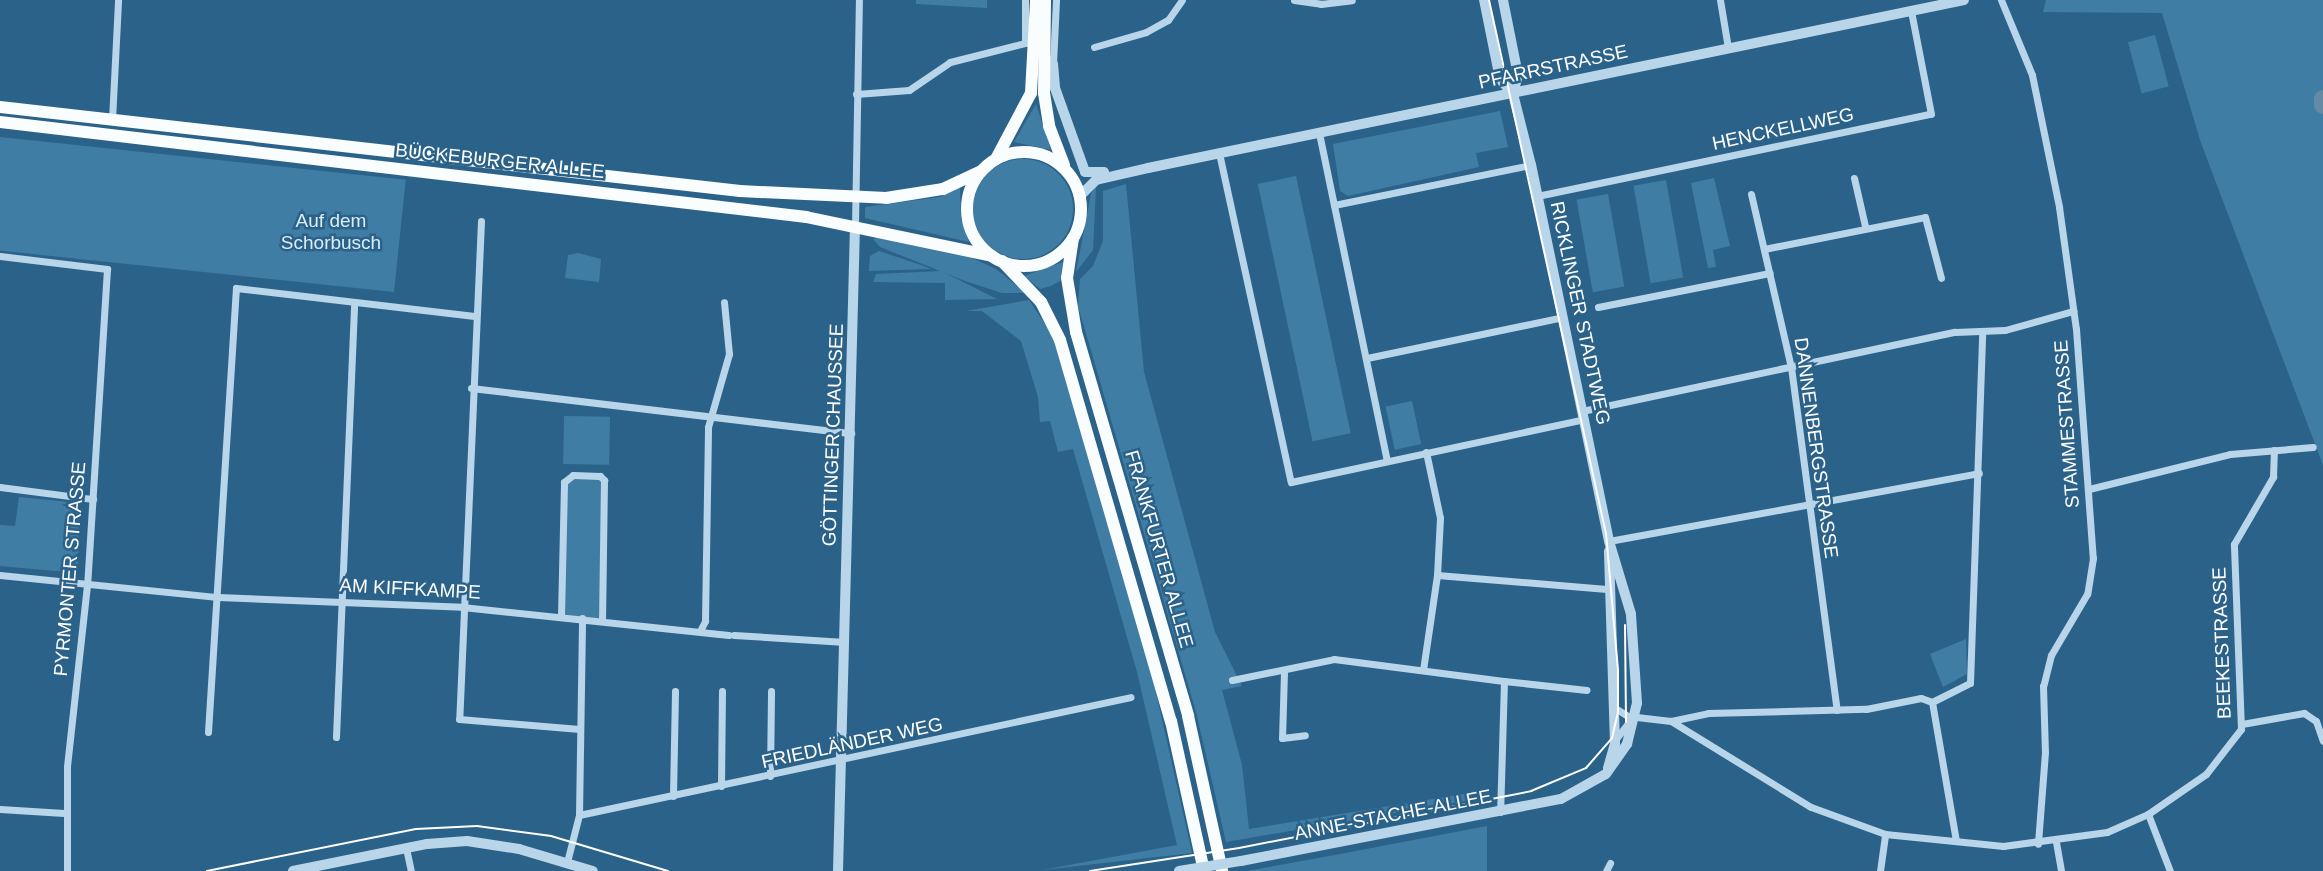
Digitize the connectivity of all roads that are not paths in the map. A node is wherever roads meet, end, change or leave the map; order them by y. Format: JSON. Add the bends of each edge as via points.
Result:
{"nodes":[{"id":1,"x":118,"y":0,"type":"edge"},
{"id":2,"x":859,"y":0,"type":"edge"},
{"id":3,"x":1025,"y":0,"type":"edge"},
{"id":4,"x":1036,"y":0,"type":"edge"},
{"id":5,"x":1045,"y":0,"type":"edge"},
{"id":6,"x":1056,"y":0,"type":"edge"},
{"id":7,"x":1182,"y":0,"type":"edge"},
{"id":8,"x":1294,"y":0,"type":"edge"},
{"id":9,"x":1352,"y":0,"type":"edge"},
{"id":10,"x":1484,"y":0,"type":"edge"},
{"id":11,"x":1503,"y":0,"type":"edge"},
{"id":12,"x":1720,"y":0,"type":"edge"},
{"id":13,"x":1965,"y":0,"type":"edge"},
{"id":14,"x":2001,"y":0,"type":"edge"},
{"id":15,"x":1911,"y":11,"type":"junction"},
{"id":16,"x":1094,"y":47,"type":"dead end"},
{"id":17,"x":1728,"y":48,"type":"junction"},
{"id":18,"x":1039,"y":53,"type":"junction"},
{"id":19,"x":856,"y":94,"type":"junction"},
{"id":20,"x":1513,"y":94,"type":"junction"},
{"id":21,"x":0,"y":107,"type":"edge"},
{"id":22,"x":112,"y":120,"type":"junction"},
{"id":23,"x":0,"y":122,"type":"edge"},
{"id":24,"x":1319,"y":133,"type":"junction"},
{"id":25,"x":1219,"y":153,"type":"junction"},
{"id":26,"x":996,"y":159,"type":"junction"},
{"id":27,"x":1531,"y":165,"type":"junction"},
{"id":28,"x":1148,"y":167,"type":"junction"},
{"id":29,"x":1066,"y":169,"type":"junction"},
{"id":30,"x":981,"y":171,"type":"junction"},
{"id":31,"x":1854,"y":178,"type":"dead end"},
{"id":32,"x":1751,"y":194,"type":"dead end"},
{"id":33,"x":1080,"y":196,"type":"junction"},
{"id":34,"x":1537,"y":196,"type":"junction"},
{"id":35,"x":855,"y":197,"type":"junction"},
{"id":36,"x":1335,"y":205,"type":"junction"},
{"id":37,"x":481,"y":221,"type":"dead end"},
{"id":38,"x":855,"y":225,"type":"junction"},
{"id":39,"x":1865,"y":226,"type":"junction"},
{"id":40,"x":1073,"y":238,"type":"junction"},
{"id":41,"x":1764,"y":249,"type":"junction"},
{"id":42,"x":0,"y":256,"type":"edge"},
{"id":43,"x":997,"y":259,"type":"junction"},
{"id":44,"x":1770,"y":273,"type":"junction"},
{"id":45,"x":1941,"y":278,"type":"dead end"},
{"id":46,"x":354,"y":302,"type":"junction"},
{"id":47,"x":724,"y":302,"type":"dead end"},
{"id":48,"x":1598,"y":307,"type":"dead end"},
{"id":49,"x":2073,"y":311,"type":"junction"},
{"id":50,"x":474,"y":316,"type":"junction"},
{"id":51,"x":1563,"y":317,"type":"junction"},
{"id":52,"x":1982,"y":333,"type":"junction"},
{"id":53,"x":1367,"y":358,"type":"junction"},
{"id":54,"x":1791,"y":368,"type":"junction"},
{"id":55,"x":471,"y":388,"type":"junction"},
{"id":56,"x":711,"y":415,"type":"junction"},
{"id":57,"x":1583,"y":415,"type":"junction"},
{"id":58,"x":851,"y":433,"type":"junction"},
{"id":59,"x":2313,"y":447,"type":"dead end"},
{"id":60,"x":2274,"y":450,"type":"junction"},
{"id":61,"x":1426,"y":452,"type":"junction"},
{"id":62,"x":1387,"y":461,"type":"junction"},
{"id":63,"x":1979,"y":473,"type":"junction"},
{"id":64,"x":0,"y":487,"type":"edge"},
{"id":65,"x":2089,"y":489,"type":"junction"},
{"id":66,"x":93,"y":499,"type":"junction"},
{"id":67,"x":1810,"y":505,"type":"junction"},
{"id":68,"x":1609,"y":541,"type":"junction"},
{"id":69,"x":0,"y":575,"type":"edge"},
{"id":70,"x":1437,"y":575,"type":"junction"},
{"id":71,"x":87,"y":585,"type":"junction"},
{"id":72,"x":1609,"y":589,"type":"junction"},
{"id":73,"x":218,"y":597,"type":"junction"},
{"id":74,"x":340,"y":601,"type":"junction"},
{"id":75,"x":462,"y":607,"type":"junction"},
{"id":76,"x":561,"y":616,"type":"junction"},
{"id":77,"x":582,"y":618,"type":"junction"},
{"id":78,"x":602,"y":620,"type":"junction"},
{"id":79,"x":701,"y":629,"type":"junction"},
{"id":80,"x":845,"y":642,"type":"junction"},
{"id":81,"x":1423,"y":670,"type":"junction"},
{"id":82,"x":1284,"y":672,"type":"junction"},
{"id":83,"x":1232,"y":680,"type":"dead end"},
{"id":84,"x":1504,"y":681,"type":"junction"},
{"id":85,"x":1587,"y":690,"type":"dead end"},
{"id":86,"x":675,"y":691,"type":"dead end"},
{"id":87,"x":722,"y":691,"type":"dead end"},
{"id":88,"x":771,"y":691,"type":"dead end"},
{"id":89,"x":1130,"y":697,"type":"dead end"},
{"id":90,"x":1932,"y":702,"type":"junction"},
{"id":91,"x":1612,"y":703,"type":"junction"},
{"id":92,"x":1637,"y":703,"type":"joint"},
{"id":93,"x":1837,"y":710,"type":"junction"},
{"id":94,"x":1634,"y":717,"type":"junction"},
{"id":95,"x":1671,"y":721,"type":"junction"},
{"id":96,"x":2242,"y":724,"type":"junction"},
{"id":97,"x":580,"y":729,"type":"junction"},
{"id":98,"x":208,"y":732,"type":"dead end"},
{"id":99,"x":1305,"y":735,"type":"dead end"},
{"id":100,"x":336,"y":737,"type":"dead end"},
{"id":101,"x":1615,"y":740,"type":"junction"},
{"id":102,"x":2323,"y":741,"type":"edge"},
{"id":103,"x":841,"y":761,"type":"junction"},
{"id":104,"x":1606,"y":774,"type":"junction"},
{"id":105,"x":770,"y":776,"type":"junction"},
{"id":106,"x":721,"y":786,"type":"junction"},
{"id":107,"x":673,"y":796,"type":"junction"},
{"id":108,"x":0,"y":809,"type":"edge"},
{"id":109,"x":1500,"y":812,"type":"junction"},
{"id":110,"x":64,"y":813,"type":"junction"},
{"id":111,"x":2148,"y":814,"type":"junction"},
{"id":112,"x":579,"y":815,"type":"junction"},
{"id":113,"x":1885,"y":834,"type":"junction"},
{"id":114,"x":1956,"y":841,"type":"junction"},
{"id":115,"x":2056,"y":842,"type":"junction"},
{"id":116,"x":2038,"y":844,"type":"junction"},
{"id":117,"x":406,"y":848,"type":"junction"},
{"id":118,"x":567,"y":862,"type":"junction"},
{"id":119,"x":67,"y":871,"type":"edge"},
{"id":120,"x":293,"y":871,"type":"edge"},
{"id":121,"x":411,"y":871,"type":"edge"},
{"id":122,"x":593,"y":871,"type":"edge"},
{"id":123,"x":838,"y":871,"type":"edge"},
{"id":124,"x":1179,"y":871,"type":"edge"},
{"id":125,"x":1204,"y":871,"type":"edge"},
{"id":126,"x":1222,"y":871,"type":"edge"},
{"id":127,"x":1880,"y":871,"type":"edge"},
{"id":128,"x":2062,"y":871,"type":"edge"},
{"id":129,"x":2170,"y":871,"type":"edge"}],
"edges":[{"from":1,"to":22,"type":"street"},
{"from":2,"to":19,"type":"street","name":"GÖTTINGER CHAUSSEE"},
{"from":3,"to":18,"type":"street"},
{"from":4,"to":18,"type":"main road"},
{"from":5,"to":18,"type":"main road"},
{"from":6,"to":18,"type":"street"},
{"from":7,"to":16,"type":"street","via":[[1168,20],[1146,32]]},
{"from":8,"to":9,"type":"street","via":[[1321,4]]},
{"from":10,"to":20,"type":"street","name":"RICKLINGER STADTWEG","via":[[1500,79]]},
{"from":11,"to":20,"type":"street","name":"RICKLINGER STADTWEG","via":[[1518,75]]},
{"from":12,"to":17,"type":"street"},
{"from":13,"to":15,"type":"street","name":"PFARRSTRASSE"},
{"from":14,"to":49,"type":"street","name":"STAMMESTRASSE","via":[[2024,52],[2041,112]]},
{"from":15,"to":17,"type":"street","name":"PFARRSTRASSE"},
{"from":15,"to":34,"type":"street","name":"HENCKELLWEG","via":[[1931,114]]},
{"from":17,"to":20,"type":"street","name":"PFARRSTRASSE"},
{"from":18,"to":19,"type":"street","via":[[950,62],[909,90]]},
{"from":18,"to":26,"type":"main road","via":[[1028,103]]},
{"from":18,"to":28,"type":"street","name":"PFARRSTRASSE","via":[[1085,172]]},
{"from":18,"to":29,"type":"main road","via":[[1047,117]]},
{"from":19,"to":35,"type":"street","name":"GÖTTINGER CHAUSSEE"},
{"from":20,"to":24,"type":"street","name":"PFARRSTRASSE"},
{"from":20,"to":27,"type":"street","name":"RICKLINGER STADTWEG"},
{"from":21,"to":22,"type":"main road","name":"BÜCKEBURGER ALLEE"},
{"from":22,"to":35,"type":"main road","name":"BÜCKEBURGER ALLEE","via":[[740,191]]},
{"from":23,"to":38,"type":"main road","name":"BÜCKEBURGER ALLEE"},
{"from":24,"to":25,"type":"street","name":"PFARRSTRASSE"},
{"from":24,"to":36,"type":"street"},
{"from":25,"to":28,"type":"street","name":"PFARRSTRASSE"},
{"from":25,"to":62,"type":"street","via":[[1291,482]]},
{"from":26,"to":29,"type":"main road","via":[[1027,151],[1048,156]]},
{"from":26,"to":30,"type":"main road"},
{"from":27,"to":34,"type":"street","name":"RICKLINGER STADTWEG"},
{"from":27,"to":36,"type":"street"},
{"from":28,"to":33,"type":"street","name":"PFARRSTRASSE","via":[[1096,180]]},
{"from":29,"to":33,"type":"main road"},
{"from":30,"to":35,"type":"main road","name":"BÜCKEBURGER ALLEE","via":[[917,195]]},
{"from":30,"to":43,"type":"main road","via":[[970,189],[967,211],[977,241]]},
{"from":31,"to":39,"type":"street"},
{"from":32,"to":41,"type":"street","name":"DANNENBERGSTRASSE"},
{"from":33,"to":40,"type":"main road","via":[[1081,218]]},
{"from":34,"to":51,"type":"street","name":"RICKLINGER STADTWEG"},
{"from":35,"to":38,"type":"street","name":"GÖTTINGER CHAUSSEE"},
{"from":36,"to":53,"type":"street"},
{"from":37,"to":50,"type":"street"},
{"from":38,"to":43,"type":"main road","name":"BÜCKEBURGER ALLEE"},
{"from":38,"to":58,"type":"street","name":"GÖTTINGER CHAUSSEE"},
{"from":39,"to":41,"type":"street"},
{"from":39,"to":45,"type":"street","via":[[1925,217]]},
{"from":40,"to":43,"type":"main road","via":[[1048,261],[1025,266]]},
{"from":40,"to":126,"type":"main road","name":"FRANKFURTER ALLEE","via":[[1068,278],[1076,332],[1188,716]]},
{"from":41,"to":44,"type":"street","name":"DANNENBERGSTRASSE"},
{"from":42,"to":66,"type":"street","name":"PYRMONTER STRASSE","via":[[107,269]]},
{"from":43,"to":125,"type":"main road","name":"FRANKFURTER ALLEE","via":[[1048,313],[1069,367],[1178,749]]},
{"from":44,"to":48,"type":"street"},
{"from":44,"to":54,"type":"street","name":"DANNENBERGSTRASSE"},
{"from":46,"to":50,"type":"street"},
{"from":46,"to":73,"type":"street","via":[[236,288]]},
{"from":46,"to":74,"type":"street"},
{"from":47,"to":56,"type":"street","via":[[729,354]]},
{"from":49,"to":52,"type":"street"},
{"from":49,"to":65,"type":"street","name":"STAMMESTRASSE"},
{"from":50,"to":55,"type":"street"},
{"from":51,"to":53,"type":"street"},
{"from":51,"to":57,"type":"street","name":"RICKLINGER STADTWEG"},
{"from":52,"to":54,"type":"street","via":[[1955,332]]},
{"from":52,"to":63,"type":"street"},
{"from":53,"to":62,"type":"street"},
{"from":54,"to":57,"type":"street"},
{"from":54,"to":67,"type":"street","name":"DANNENBERGSTRASSE"},
{"from":55,"to":56,"type":"street"},
{"from":55,"to":75,"type":"street"},
{"from":56,"to":58,"type":"street"},
{"from":56,"to":79,"type":"street"},
{"from":57,"to":61,"type":"street"},
{"from":57,"to":68,"type":"street","name":"RICKLINGER STADTWEG"},
{"from":58,"to":80,"type":"street","name":"GÖTTINGER CHAUSSEE"},
{"from":59,"to":60,"type":"street"},
{"from":60,"to":65,"type":"street","via":[[2230,453]]},
{"from":60,"to":96,"type":"street","name":"BEEKESTRASSE","via":[[2273,477],[2234,544]]},
{"from":61,"to":62,"type":"street"},
{"from":61,"to":70,"type":"street","via":[[1440,518]]},
{"from":63,"to":67,"type":"street"},
{"from":63,"to":90,"type":"street","via":[[1970,683]]},
{"from":64,"to":66,"type":"street"},
{"from":65,"to":116,"type":"street","name":"STAMMESTRASSE","via":[[2091,581],[2051,655],[2043,686],[2045,752]]},
{"from":66,"to":71,"type":"street","name":"PYRMONTER STRASSE"},
{"from":67,"to":68,"type":"street"},
{"from":67,"to":93,"type":"street","name":"DANNENBERGSTRASSE"},
{"from":68,"to":72,"type":"street","name":"RICKLINGER STADTWEG"},
{"from":68,"to":92,"type":"street","name":"RICKLINGER STADTWEG","via":[[1631,614]]},
{"from":69,"to":71,"type":"street","name":"AM KIFFKAMPE"},
{"from":70,"to":72,"type":"street"},
{"from":70,"to":81,"type":"street"},
{"from":71,"to":73,"type":"street","name":"AM KIFFKAMPE"},
{"from":71,"to":110,"type":"street","name":"PYRMONTER STRASSE"},
{"from":72,"to":91,"type":"street","name":"RICKLINGER STADTWEG"},
{"from":73,"to":74,"type":"street","name":"AM KIFFKAMPE"},
{"from":73,"to":98,"type":"street"},
{"from":74,"to":75,"type":"street","name":"AM KIFFKAMPE"},
{"from":74,"to":100,"type":"street"},
{"from":75,"to":76,"type":"street","name":"AM KIFFKAMPE"},
{"from":75,"to":97,"type":"street","via":[[459,719]]},
{"from":76,"to":77,"type":"street","name":"AM KIFFKAMPE"},
{"from":76,"to":78,"type":"street","via":[[564,482],[573,475],[600,475],[604,480]]},
{"from":77,"to":78,"type":"street","name":"AM KIFFKAMPE"},
{"from":77,"to":97,"type":"street"},
{"from":78,"to":79,"type":"street","name":"AM KIFFKAMPE","via":[[692,632]]},
{"from":79,"to":80,"type":"street","name":"AM KIFFKAMPE"},
{"from":80,"to":103,"type":"street","name":"GÖTTINGER CHAUSSEE"},
{"from":81,"to":82,"type":"street","via":[[1334,659]]},
{"from":81,"to":84,"type":"street"},
{"from":82,"to":83,"type":"street"},
{"from":82,"to":99,"type":"street","via":[[1282,738]]},
{"from":84,"to":85,"type":"street"},
{"from":84,"to":109,"type":"street"},
{"from":86,"to":107,"type":"street"},
{"from":87,"to":106,"type":"street"},
{"from":88,"to":105,"type":"street"},
{"from":89,"to":103,"type":"street","name":"FRIEDLÄNDER WEG"},
{"from":90,"to":93,"type":"street","via":[[1921,698]]},
{"from":90,"to":114,"type":"street"},
{"from":91,"to":94,"type":"street","name":"BEEKESTRASSE","via":[[1618,712]]},
{"from":91,"to":101,"type":"street","name":"ANNE-STACHE-ALLEE"},
{"from":92,"to":94,"type":"street","name":"ANNE-STACHE-ALLEE"},
{"from":93,"to":95,"type":"street","via":[[1708,713]]},
{"from":94,"to":95,"type":"street","name":"BEEKESTRASSE"},
{"from":94,"to":101,"type":"street","name":"ANNE-STACHE-ALLEE"},
{"from":94,"to":104,"type":"street","name":"ANNE-STACHE-ALLEE","via":[[1622,756]]},
{"from":95,"to":113,"type":"street","name":"BEEKESTRASSE","via":[[1811,807]]},
{"from":96,"to":102,"type":"street","via":[[2304,712],[2316,721]]},
{"from":96,"to":111,"type":"street","name":"BEEKESTRASSE","via":[[2217,764]]},
{"from":97,"to":112,"type":"street"},
{"from":101,"to":104,"type":"street","name":"ANNE-STACHE-ALLEE"},
{"from":103,"to":105,"type":"street","name":"FRIEDLÄNDER WEG"},
{"from":103,"to":123,"type":"street","name":"GÖTTINGER CHAUSSEE"},
{"from":104,"to":109,"type":"street","name":"ANNE-STACHE-ALLEE","via":[[1561,799]]},
{"from":105,"to":106,"type":"street","name":"FRIEDLÄNDER WEG"},
{"from":106,"to":107,"type":"street","name":"FRIEDLÄNDER WEG"},
{"from":107,"to":112,"type":"street","name":"FRIEDLÄNDER WEG"},
{"from":108,"to":110,"type":"street"},
{"from":109,"to":124,"type":"street","name":"ANNE-STACHE-ALLEE","bridge":true},
{"from":110,"to":119,"type":"street","name":"PYRMONTER STRASSE"},
{"from":111,"to":115,"type":"street","name":"BEEKESTRASSE","via":[[2108,832]]},
{"from":111,"to":129,"type":"street"},
{"from":112,"to":118,"type":"street"},
{"from":113,"to":114,"type":"street","name":"BEEKESTRASSE"},
{"from":113,"to":127,"type":"street"},
{"from":114,"to":116,"type":"street","name":"BEEKESTRASSE"},
{"from":115,"to":116,"type":"street","name":"BEEKESTRASSE"},
{"from":115,"to":128,"type":"street"},
{"from":117,"to":118,"type":"street","via":[[484,842]]},
{"from":117,"to":120,"type":"street"},
{"from":117,"to":121,"type":"street"},
{"from":118,"to":122,"type":"street"}]}
